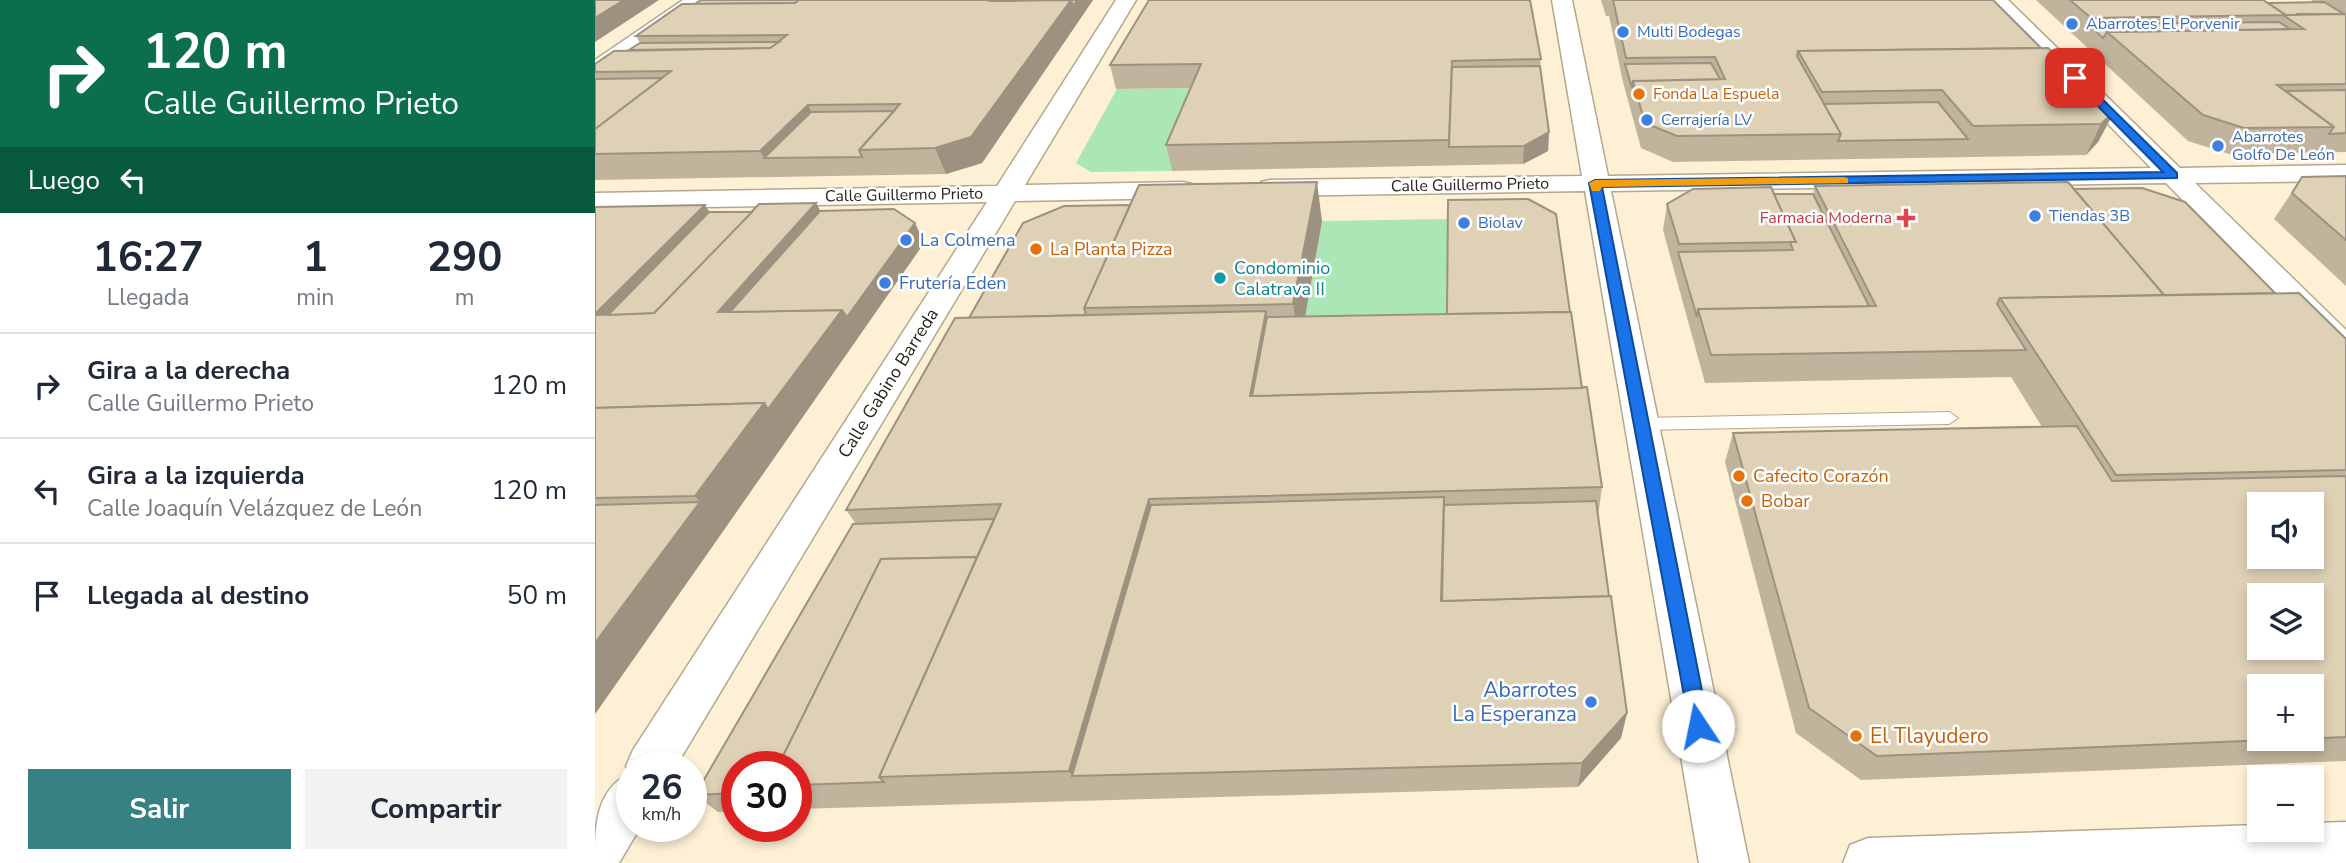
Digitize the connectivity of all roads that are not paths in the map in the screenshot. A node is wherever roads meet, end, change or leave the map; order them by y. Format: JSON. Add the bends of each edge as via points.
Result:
{"nodes":[{"id":1,"x":697,"y":0,"type":"edge"},
{"id":2,"x":1126,"y":0,"type":"edge"},
{"id":3,"x":1562,"y":0,"type":"edge"},
{"id":4,"x":1997,"y":0,"type":"edge"},
{"id":5,"x":595,"y":70,"type":"edge"},
{"id":6,"x":2346,"y":173,"type":"edge"},
{"id":7,"x":2173,"y":176,"type":"junction"},
{"id":8,"x":1595,"y":183,"type":"junction"},
{"id":9,"x":1213,"y":189,"type":"edge"},
{"id":10,"x":1241,"y":189,"type":"edge"},
{"id":11,"x":1007,"y":193,"type":"junction"},
{"id":12,"x":595,"y":201,"type":"edge"},
{"id":13,"x":2346,"y":348,"type":"edge"},
{"id":14,"x":1949,"y":418,"type":"dead end"},
{"id":15,"x":1641,"y":424,"type":"junction"},
{"id":16,"x":659,"y":751,"type":"edge"},
{"id":17,"x":616,"y":822,"type":"edge"},
{"id":18,"x":2346,"y":847,"type":"edge"},
{"id":19,"x":595,"y":855,"type":"edge"},
{"id":20,"x":1724,"y":863,"type":"edge"},
{"id":21,"x":1868,"y":863,"type":"edge"}],
"edges":[{"from":1,"to":5,"type":"street"},
{"from":2,"to":11,"type":"street","name":"Calle Gabino Barreda"},
{"from":3,"to":8,"type":"street"},
{"from":4,"to":7,"type":"street"},
{"from":6,"to":7,"type":"street","name":"Calle Guillermo Prieto"},
{"from":7,"to":8,"type":"street","name":"Calle Guillermo Prieto"},
{"from":7,"to":13,"type":"street"},
{"from":8,"to":10,"type":"street","name":"Calle Guillermo Prieto"},
{"from":8,"to":15,"type":"street"},
{"from":9,"to":11,"type":"street","name":"Calle Guillermo Prieto"},
{"from":11,"to":12,"type":"street","name":"Calle Guillermo Prieto"},
{"from":11,"to":16,"type":"street","name":"Calle Gabino Barreda"},
{"from":14,"to":15,"type":"lane"},
{"from":15,"to":20,"type":"street"},
{"from":17,"to":19,"type":"street"},
{"from":18,"to":21,"type":"street"}]}
